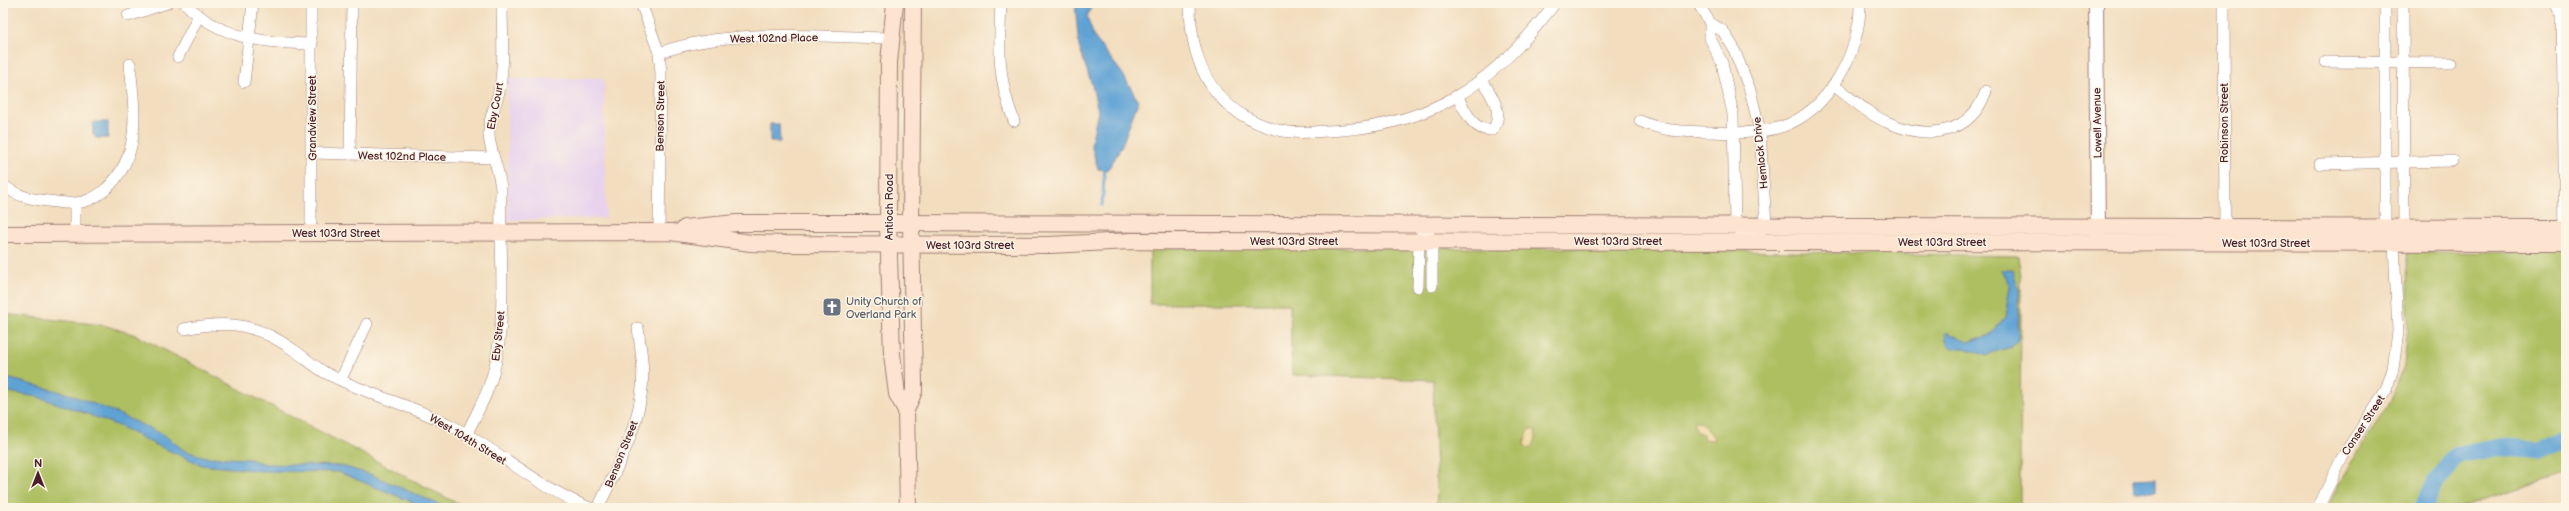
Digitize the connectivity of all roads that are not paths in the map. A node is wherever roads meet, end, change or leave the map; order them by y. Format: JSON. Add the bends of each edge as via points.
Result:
{"nodes":[{"id":1,"x":168,"y":3,"type":"edge"},
{"id":2,"x":185,"y":3,"type":"edge"},
{"id":3,"x":253,"y":3,"type":"edge"},
{"id":4,"x":311,"y":3,"type":"edge"},
{"id":5,"x":352,"y":3,"type":"edge"},
{"id":6,"x":502,"y":3,"type":"edge"},
{"id":7,"x":640,"y":3,"type":"edge"},
{"id":8,"x":895,"y":3,"type":"edge"},
{"id":9,"x":912,"y":3,"type":"edge"},
{"id":10,"x":1001,"y":3,"type":"edge"},
{"id":11,"x":1190,"y":3,"type":"edge"},
{"id":12,"x":1555,"y":3,"type":"edge"},
{"id":13,"x":1698,"y":3,"type":"edge"},
{"id":14,"x":1860,"y":3,"type":"edge"},
{"id":15,"x":2096,"y":3,"type":"edge"},
{"id":16,"x":2224,"y":3,"type":"edge"},
{"id":17,"x":2385,"y":3,"type":"edge"},
{"id":18,"x":2403,"y":3,"type":"edge"},
{"id":19,"x":2557,"y":3,"type":"edge"},
{"id":20,"x":128,"y":16,"type":"dead end"},
{"id":21,"x":198,"y":17,"type":"junction"},
{"id":22,"x":1710,"y":23,"type":"junction"},
{"id":23,"x":249,"y":38,"type":"junction"},
{"id":24,"x":891,"y":38,"type":"junction"},
{"id":25,"x":312,"y":44,"type":"junction"},
{"id":26,"x":659,"y":53,"type":"junction"},
{"id":27,"x":178,"y":57,"type":"dead end"},
{"id":28,"x":2326,"y":62,"type":"dead end"},
{"id":29,"x":2451,"y":63,"type":"dead end"},
{"id":30,"x":130,"y":64,"type":"dead end"},
{"id":31,"x":2386,"y":64,"type":"junction"},
{"id":32,"x":2403,"y":64,"type":"junction"},
{"id":33,"x":1482,"y":79,"type":"junction"},
{"id":34,"x":244,"y":82,"type":"dead end"},
{"id":35,"x":1833,"y":85,"type":"junction"},
{"id":36,"x":1986,"y":91,"type":"dead end"},
{"id":37,"x":1457,"y":96,"type":"junction"},
{"id":38,"x":2564,"y":97,"type":"edge"},
{"id":39,"x":1014,"y":121,"type":"dead end"},
{"id":40,"x":1640,"y":121,"type":"dead end"},
{"id":41,"x":1760,"y":131,"type":"junction"},
{"id":42,"x":1734,"y":133,"type":"junction"},
{"id":43,"x":312,"y":153,"type":"junction"},
{"id":44,"x":350,"y":154,"type":"junction"},
{"id":45,"x":493,"y":158,"type":"junction"},
{"id":46,"x":2386,"y":161,"type":"junction"},
{"id":47,"x":2404,"y":161,"type":"junction"},
{"id":48,"x":2452,"y":161,"type":"dead end"},
{"id":49,"x":2320,"y":164,"type":"dead end"},
{"id":50,"x":5,"y":190,"type":"edge"},
{"id":51,"x":75,"y":205,"type":"junction"},
{"id":52,"x":888,"y":222,"type":"junction"},
{"id":53,"x":911,"y":223,"type":"junction"},
{"id":54,"x":712,"y":225,"type":"junction"},
{"id":55,"x":1425,"y":225,"type":"junction"},
{"id":56,"x":1734,"y":225,"type":"junction"},
{"id":57,"x":1766,"y":225,"type":"junction"},
{"id":58,"x":2098,"y":226,"type":"junction"},
{"id":59,"x":2386,"y":227,"type":"junction"},
{"id":60,"x":2404,"y":227,"type":"junction"},
{"id":61,"x":500,"y":232,"type":"junction"},
{"id":62,"x":665,"y":232,"type":"junction"},
{"id":63,"x":311,"y":233,"type":"junction"},
{"id":64,"x":3,"y":234,"type":"edge"},
{"id":65,"x":75,"y":234,"type":"junction"},
{"id":66,"x":2225,"y":235,"type":"junction"},
{"id":67,"x":2565,"y":235,"type":"edge"},
{"id":68,"x":729,"y":240,"type":"junction"},
{"id":69,"x":1750,"y":241,"type":"junction"},
{"id":70,"x":1425,"y":242,"type":"junction"},
{"id":71,"x":2098,"y":242,"type":"junction"},
{"id":72,"x":889,"y":244,"type":"junction"},
{"id":73,"x":2394,"y":244,"type":"junction"},
{"id":74,"x":911,"y":245,"type":"junction"},
{"id":75,"x":1432,"y":286,"type":"dead end"},
{"id":76,"x":1418,"y":287,"type":"dead end"},
{"id":77,"x":368,"y":324,"type":"dead end"},
{"id":78,"x":638,"y":328,"type":"dead end"},
{"id":79,"x":184,"y":329,"type":"dead end"},
{"id":80,"x":341,"y":379,"type":"junction"},
{"id":81,"x":906,"y":410,"type":"junction"},
{"id":82,"x":466,"y":435,"type":"junction"},
{"id":83,"x":590,"y":508,"type":"edge"},
{"id":84,"x":598,"y":508,"type":"edge"},
{"id":85,"x":908,"y":508,"type":"edge"},
{"id":86,"x":2318,"y":508,"type":"edge"}],
"edges":[{"from":1,"to":20,"type":"street"},
{"from":2,"to":21,"type":"street"},
{"from":3,"to":23,"type":"street"},
{"from":4,"to":25,"type":"street","name":"Grandview Street"},
{"from":5,"to":44,"type":"street"},
{"from":6,"to":45,"type":"street","name":"Eby Court","via":[[499,91],[491,116],[489,136]]},
{"from":7,"to":26,"type":"street","name":"Benson Street"},
{"from":8,"to":24,"type":"main road","name":"Antioch Road"},
{"from":9,"to":53,"type":"main road","name":"Antioch Road"},
{"from":10,"to":39,"type":"street","via":[[1000,72],[1002,87]]},
{"from":11,"to":37,"type":"street","via":[[1190,32],[1194,51],[1201,69],[1217,94],[1242,115],[1279,130],[1314,132],[1394,122],[1417,115]]},
{"from":12,"to":33,"type":"street","via":[[1521,44]]},
{"from":13,"to":22,"type":"street","name":"Hemlock Drive"},
{"from":14,"to":35,"type":"street","via":[[1860,24],[1854,48]]},
{"from":15,"to":58,"type":"street","name":"Lowell Avenue"},
{"from":16,"to":66,"type":"street","name":"Robinson Street"},
{"from":17,"to":31,"type":"street","name":"Conser Street"},
{"from":18,"to":32,"type":"street"},
{"from":19,"to":38,"type":"street","via":[[2562,15]]},
{"from":21,"to":23,"type":"street","via":[[212,26]]},
{"from":21,"to":27,"type":"street"},
{"from":22,"to":41,"type":"street","name":"Hemlock Drive","via":[[1724,32],[1733,47],[1750,90]]},
{"from":22,"to":42,"type":"street","name":"Hemlock Drive","via":[[1710,38],[1722,63],[1728,87]]},
{"from":23,"to":25,"type":"street","via":[[269,43]]},
{"from":23,"to":34,"type":"street"},
{"from":24,"to":26,"type":"street","name":"West 102nd Place","via":[[778,36],[730,39],[700,41]]},
{"from":24,"to":52,"type":"main road","name":"Antioch Road"},
{"from":25,"to":43,"type":"street","name":"Grandview Street"},
{"from":26,"to":62,"type":"street","name":"Benson Street"},
{"from":28,"to":31,"type":"street"},
{"from":29,"to":32,"type":"street"},
{"from":30,"to":51,"type":"street","via":[[134,130],[130,155],[125,167],[112,183],[89,201]]},
{"from":31,"to":32,"type":"street"},
{"from":31,"to":46,"type":"street","name":"Conser Street"},
{"from":32,"to":47,"type":"street"},
{"from":33,"to":37,"type":"street"},
{"from":33,"to":37,"type":"street","via":[[1499,113],[1498,122],[1492,130],[1483,130],[1475,126]]},
{"from":35,"to":36,"type":"street","via":[[1883,120],[1922,131],[1939,131],[1966,122],[1978,109]]},
{"from":35,"to":41,"type":"street","via":[[1817,104],[1802,115],[1782,127]]},
{"from":38,"to":67,"type":"street"},
{"from":40,"to":42,"type":"street","via":[[1673,132]]},
{"from":41,"to":42,"type":"street"},
{"from":41,"to":57,"type":"street","name":"Hemlock Drive"},
{"from":42,"to":56,"type":"street","name":"Hemlock Drive"},
{"from":43,"to":44,"type":"street","name":"West 102nd Place"},
{"from":43,"to":63,"type":"street","name":"Grandview Street"},
{"from":44,"to":45,"type":"street","name":"West 102nd Place"},
{"from":45,"to":61,"type":"street","name":"Eby Court","via":[[500,176]]},
{"from":46,"to":47,"type":"street"},
{"from":46,"to":49,"type":"street"},
{"from":46,"to":59,"type":"street","name":"Conser Street"},
{"from":47,"to":48,"type":"street"},
{"from":47,"to":60,"type":"street"},
{"from":50,"to":51,"type":"street","via":[[29,198]]},
{"from":51,"to":65,"type":"street"},
{"from":52,"to":53,"type":"main road","name":"West 103rd Street"},
{"from":52,"to":54,"type":"main road","name":"West 103rd Street"},
{"from":52,"to":72,"type":"main road","name":"Antioch Road"},
{"from":53,"to":55,"type":"main road","name":"West 103rd Street"},
{"from":53,"to":74,"type":"main road","name":"Antioch Road"},
{"from":54,"to":62,"type":"main road","name":"West 103rd Street"},
{"from":54,"to":68,"type":"main road","via":[[723,231]]},
{"from":55,"to":56,"type":"main road","name":"West 103rd Street"},
{"from":55,"to":70,"type":"street"},
{"from":56,"to":57,"type":"main road","name":"West 103rd Street"},
{"from":56,"to":69,"type":"street"},
{"from":57,"to":58,"type":"main road","name":"West 103rd Street"},
{"from":57,"to":69,"type":"street"},
{"from":58,"to":66,"type":"main road","name":"West 103rd Street"},
{"from":58,"to":71,"type":"street","name":"Lowell Avenue"},
{"from":59,"to":60,"type":"main road","name":"West 103rd Street"},
{"from":59,"to":66,"type":"main road","name":"West 103rd Street"},
{"from":59,"to":73,"type":"street","name":"Conser Street"},
{"from":60,"to":67,"type":"main road","name":"West 103rd Street"},
{"from":60,"to":73,"type":"street"},
{"from":61,"to":62,"type":"main road","name":"West 103rd Street"},
{"from":61,"to":63,"type":"main road","name":"West 103rd Street"},
{"from":61,"to":82,"type":"street","name":"Eby Street","via":[[501,319],[496,362],[481,406]]},
{"from":62,"to":68,"type":"main road","name":"West 103rd Street"},
{"from":63,"to":65,"type":"main road","name":"West 103rd Street"},
{"from":64,"to":65,"type":"main road","name":"West 103rd Street"},
{"from":66,"to":71,"type":"main road","name":"West 103rd Street"},
{"from":66,"to":73,"type":"main road","name":"West 103rd Street"},
{"from":67,"to":73,"type":"main road","name":"West 103rd Street"},
{"from":68,"to":72,"type":"main road","name":"West 103rd Street","via":[[785,244]]},
{"from":69,"to":70,"type":"main road","name":"West 103rd Street"},
{"from":69,"to":71,"type":"main road","name":"West 103rd Street"},
{"from":70,"to":74,"type":"main road","name":"West 103rd Street","via":[[1131,241],[1049,245]]},
{"from":70,"to":75,"type":"street"},
{"from":70,"to":76,"type":"street"},
{"from":72,"to":74,"type":"main road","name":"West 103rd Street"},
{"from":72,"to":81,"type":"main road","name":"Antioch Road","via":[[892,354],[897,394]]},
{"from":73,"to":86,"type":"street","name":"Conser Street","via":[[2398,332],[2394,369],[2386,390],[2342,458]]},
{"from":74,"to":81,"type":"main road","name":"Antioch Road","via":[[914,391]]},
{"from":77,"to":80,"type":"street"},
{"from":78,"to":84,"type":"street","name":"Benson Street","via":[[643,367],[636,421]]},
{"from":79,"to":80,"type":"street","name":"West 104th Street","via":[[227,323],[253,328],[273,337],[324,372]]},
{"from":80,"to":82,"type":"street","name":"West 104th Street","via":[[405,404]]},
{"from":81,"to":85,"type":"main road","name":"Antioch Road"},
{"from":82,"to":83,"type":"street","name":"West 104th Street","via":[[538,482]]}]}
